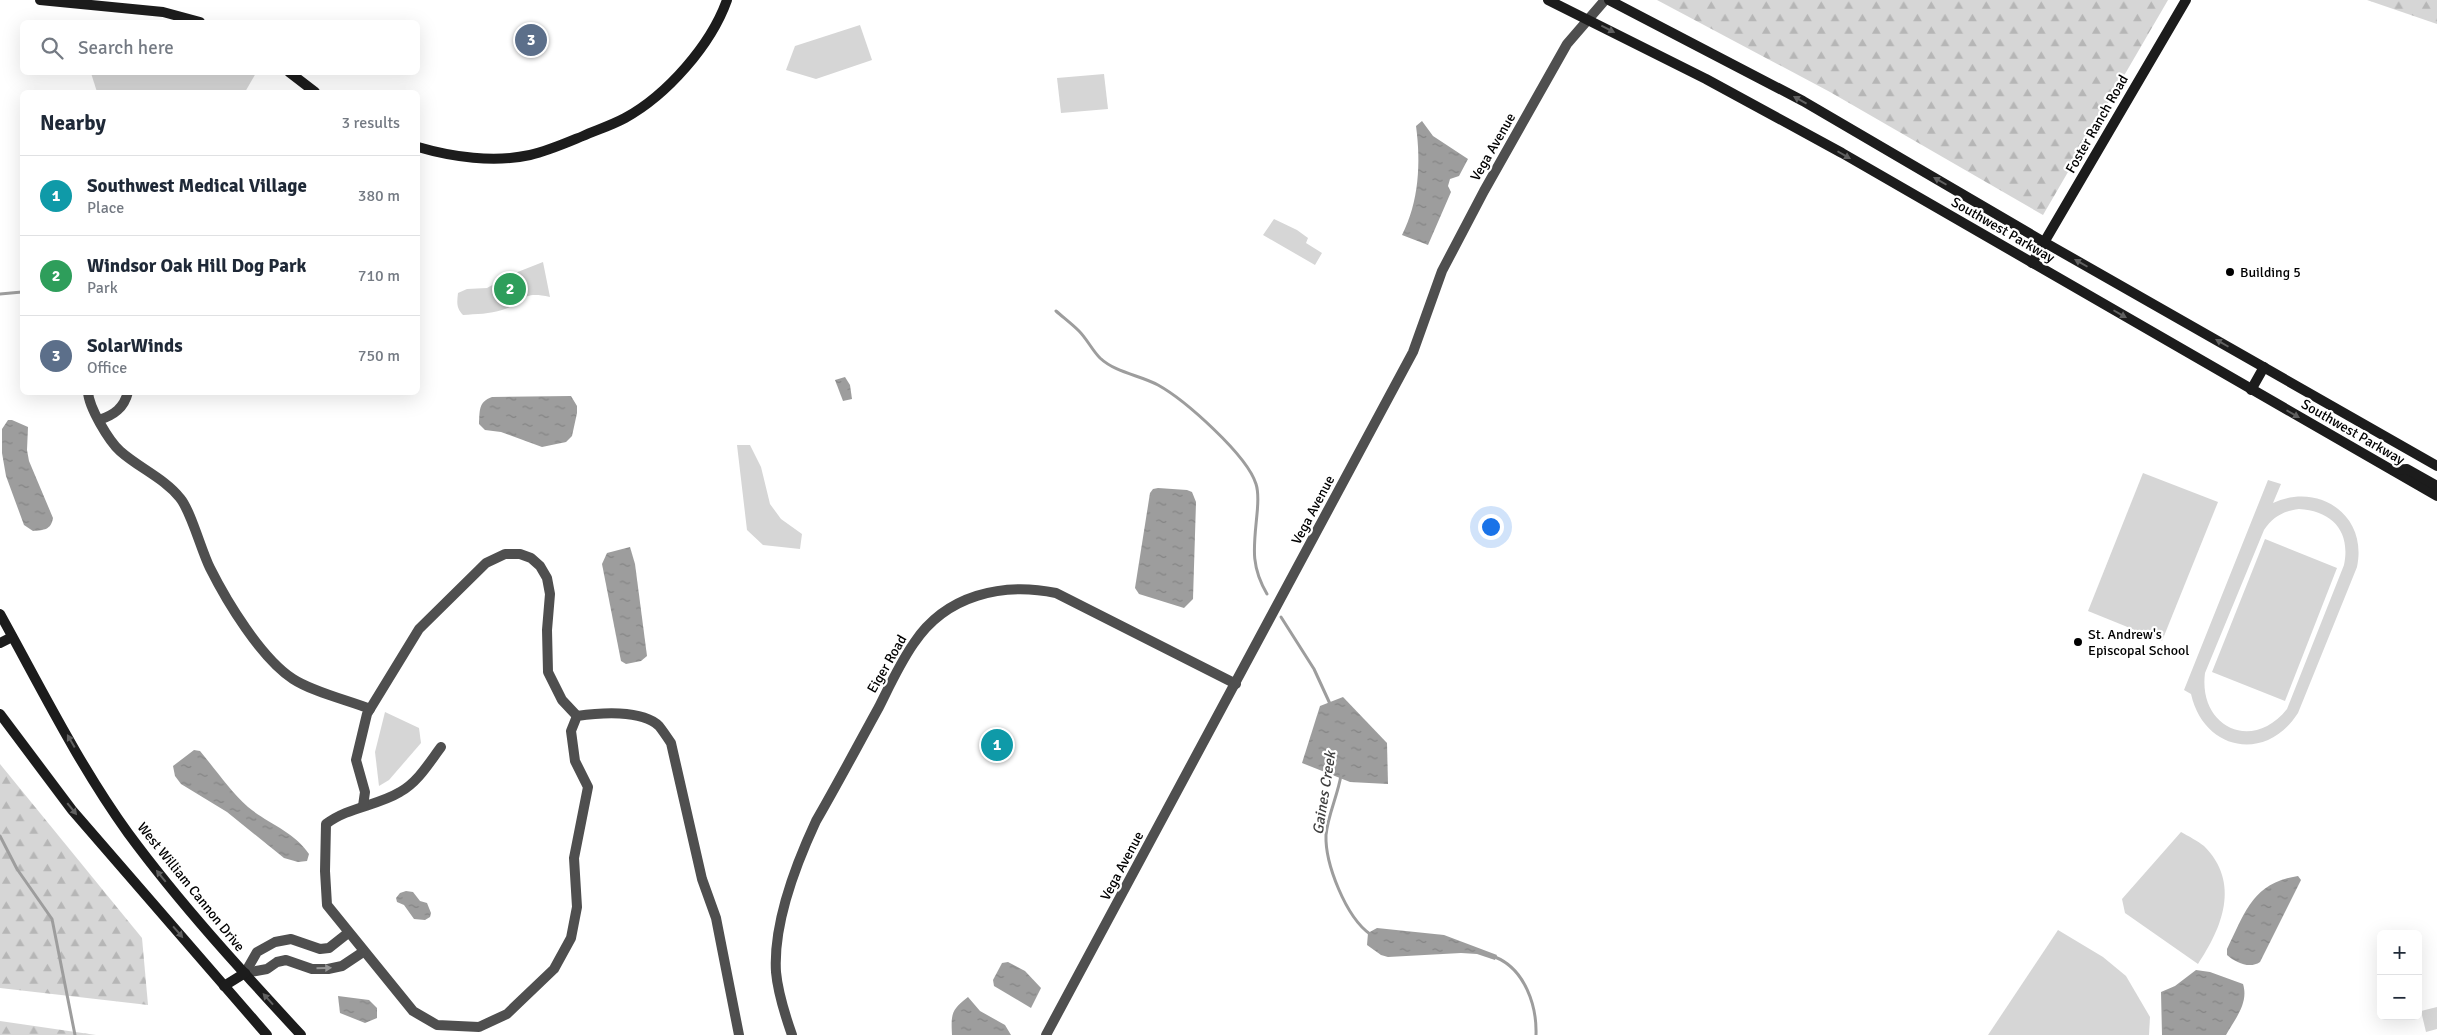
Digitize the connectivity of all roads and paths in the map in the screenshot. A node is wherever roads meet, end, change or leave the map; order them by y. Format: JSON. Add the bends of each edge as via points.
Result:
{"nodes":[{"id":1,"x":40,"y":0,"type":"edge"},
{"id":2,"x":728,"y":0,"type":"edge"},
{"id":3,"x":1548,"y":0,"type":"edge"},
{"id":4,"x":1604,"y":0,"type":"edge"},
{"id":5,"x":1609,"y":0,"type":"edge"},
{"id":6,"x":2186,"y":0,"type":"edge"},
{"id":7,"x":193,"y":20,"type":"edge"},
{"id":8,"x":1590,"y":20,"type":"junction"},
{"id":9,"x":294,"y":75,"type":"edge"},
{"id":10,"x":313,"y":90,"type":"edge"},
{"id":11,"x":420,"y":147,"type":"edge"},
{"id":12,"x":2044,"y":242,"type":"junction"},
{"id":13,"x":2032,"y":263,"type":"junction"},
{"id":14,"x":2264,"y":367,"type":"junction"},
{"id":15,"x":2251,"y":390,"type":"junction"},
{"id":16,"x":88,"y":395,"type":"edge"},
{"id":17,"x":127,"y":395,"type":"edge"},
{"id":18,"x":99,"y":420,"type":"junction"},
{"id":19,"x":2437,"y":466,"type":"edge"},
{"id":20,"x":2392,"y":470,"type":"junction"},
{"id":21,"x":2437,"y":486,"type":"edge"},
{"id":22,"x":2437,"y":496,"type":"edge"},
{"id":23,"x":0,"y":614,"type":"edge"},
{"id":24,"x":12,"y":637,"type":"junction"},
{"id":25,"x":0,"y":643,"type":"edge"},
{"id":26,"x":1236,"y":684,"type":"junction"},
{"id":27,"x":370,"y":709,"type":"junction"},
{"id":28,"x":0,"y":714,"type":"edge"},
{"id":29,"x":577,"y":716,"type":"junction"},
{"id":30,"x":441,"y":747,"type":"dead end"},
{"id":31,"x":363,"y":806,"type":"junction"},
{"id":32,"x":348,"y":933,"type":"junction"},
{"id":33,"x":363,"y":952,"type":"junction"},
{"id":34,"x":244,"y":973,"type":"junction"},
{"id":35,"x":224,"y":986,"type":"junction"},
{"id":36,"x":267,"y":1035,"type":"edge"},
{"id":37,"x":301,"y":1035,"type":"edge"},
{"id":38,"x":739,"y":1035,"type":"edge"},
{"id":39,"x":792,"y":1035,"type":"edge"},
{"id":40,"x":1046,"y":1035,"type":"edge"}],
"edges":[{"from":1,"to":7,"type":"main road","via":[[163,12]]},
{"from":2,"to":11,"type":"main road","via":[[721,18],[692,60],[670,84],[626,118],[529,156],[448,155]]},
{"from":3,"to":8,"type":"main road","name":"Southwest Parkway"},
{"from":4,"to":8,"type":"street","name":"Vega Avenue"},
{"from":12,"to":5,"type":"main road","name":"Southwest Parkway","one_way":true,"via":[[1803,101]]},
{"from":6,"to":12,"type":"main road","name":"Foster Ranch Road"},
{"from":8,"to":13,"type":"main road","name":"Southwest Parkway","one_way":true,"via":[[1834,149]]},
{"from":8,"to":26,"type":"street","name":"Vega Avenue","via":[[1568,44],[1484,191],[1442,271],[1413,352]]},
{"from":9,"to":10,"type":"main road"},
{"from":12,"to":13,"type":"main road","name":"Foster Ranch Road"},
{"from":14,"to":12,"type":"main road","name":"Southwest Parkway","one_way":true},
{"from":13,"to":15,"type":"main road","name":"Southwest Parkway","one_way":true},
{"from":14,"to":15,"type":"main road"},
{"from":14,"to":19,"type":"main road","name":"Southwest Parkway"},
{"from":15,"to":20,"type":"main road","name":"Southwest Parkway","one_way":true},
{"from":16,"to":18,"type":"street"},
{"from":17,"to":18,"type":"street","via":[[118,410]]},
{"from":18,"to":27,"type":"street","via":[[119,450],[156,476],[181,499],[210,568],[271,662],[294,680]]},
{"from":20,"to":21,"type":"main road","via":[[2407,469]]},
{"from":20,"to":22,"type":"main road","name":"Southwest Parkway"},
{"from":23,"to":24,"type":"main road","name":"West William Cannon Drive"},
{"from":24,"to":25,"type":"main road"},
{"from":34,"to":24,"type":"main road","name":"West William Cannon Drive","one_way":true,"via":[[159,874],[128,832],[98,788]]},
{"from":26,"to":39,"type":"street","name":"Eiger Road","via":[[1056,593],[1030,589],[996,591],[973,596],[938,616],[914,642],[804,847],[776,947],[778,986]]},
{"from":26,"to":40,"type":"street","name":"Vega Avenue"},
{"from":27,"to":29,"type":"street","via":[[419,628],[486,563],[505,554],[520,554],[536,562],[547,578],[550,594],[548,672],[562,700]]},
{"from":27,"to":31,"type":"street","via":[[356,760],[365,792]]},
{"from":28,"to":35,"type":"main road","one_way":true,"via":[[72,810]]},
{"from":29,"to":33,"type":"street","via":[[571,731],[575,762],[588,787],[574,858],[577,907],[571,938],[554,969],[508,1014],[479,1027],[458,1028],[437,1025],[413,1011]]},
{"from":29,"to":38,"type":"street","via":[[604,712],[633,715],[657,725],[671,743],[702,879],[716,918]]},
{"from":30,"to":31,"type":"street","via":[[418,779],[400,792]]},
{"from":31,"to":32,"type":"street","via":[[336,816],[326,824],[327,905]]},
{"from":32,"to":33,"type":"street"},
{"from":32,"to":34,"type":"street","via":[[329,948],[320,949],[291,939],[275,942],[257,952]]},
{"from":34,"to":33,"type":"street","one_way":true,"via":[[267,969],[286,960],[312,969],[328,969],[342,966]]},
{"from":34,"to":35,"type":"main road"},
{"from":37,"to":34,"type":"main road","name":"West William Cannon Drive","one_way":true},
{"from":35,"to":36,"type":"main road"}]}
